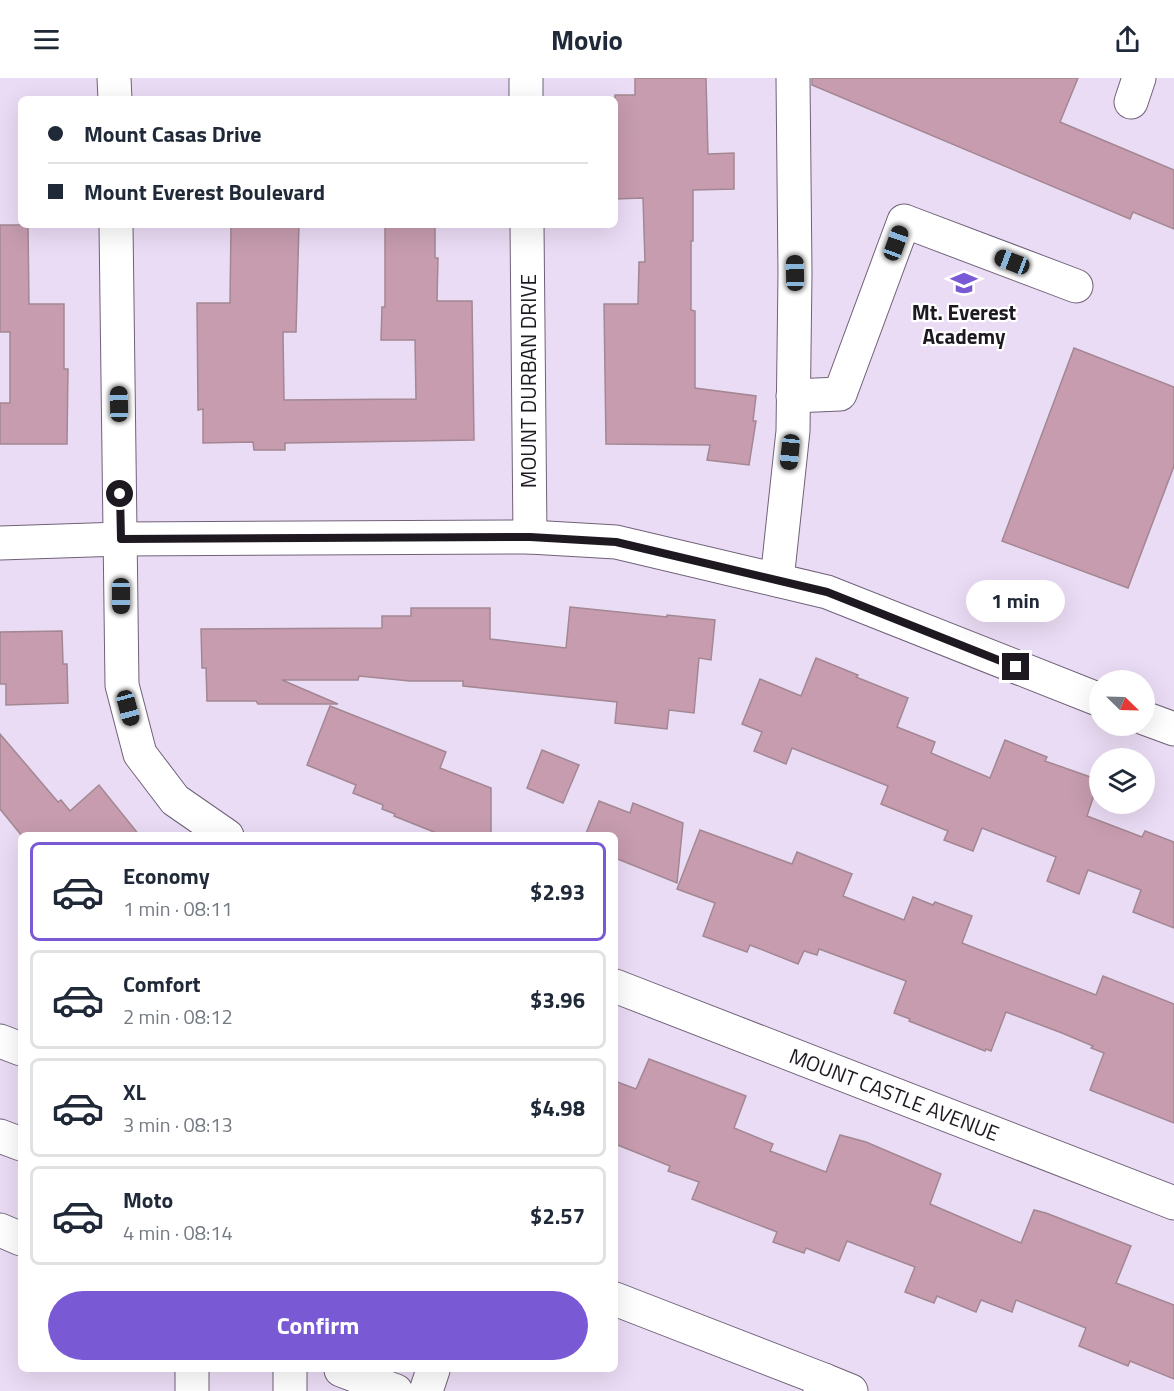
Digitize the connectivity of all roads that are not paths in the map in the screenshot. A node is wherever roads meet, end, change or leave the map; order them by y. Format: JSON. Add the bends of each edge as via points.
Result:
{"nodes":[{"id":1,"x":114,"y":78,"type":"edge"},
{"id":2,"x":526,"y":78,"type":"edge"},
{"id":3,"x":793,"y":78,"type":"edge"},
{"id":4,"x":115,"y":96,"type":"edge"},
{"id":5,"x":526,"y":96,"type":"edge"},
{"id":6,"x":116,"y":228,"type":"edge"},
{"id":7,"x":527,"y":228,"type":"edge"},
{"id":8,"x":1076,"y":286,"type":"dead end"},
{"id":9,"x":793,"y":396,"type":"junction"},
{"id":10,"x":530,"y":537,"type":"junction"},
{"id":11,"x":121,"y":539,"type":"junction"},
{"id":12,"x":0,"y":543,"type":"edge"},
{"id":13,"x":777,"y":580,"type":"junction"},
{"id":14,"x":1089,"y":696,"type":"edge"},
{"id":15,"x":1155,"y":722,"type":"edge"},
{"id":16,"x":1174,"y":729,"type":"edge"},
{"id":17,"x":221,"y":832,"type":"edge"},
{"id":18,"x":618,"y":987,"type":"edge"},
{"id":19,"x":0,"y":1041,"type":"edge"},
{"id":20,"x":18,"y":1048,"type":"edge"},
{"id":21,"x":0,"y":1136,"type":"edge"},
{"id":22,"x":18,"y":1143,"type":"edge"},
{"id":23,"x":1174,"y":1203,"type":"edge"},
{"id":24,"x":0,"y":1230,"type":"edge"},
{"id":25,"x":18,"y":1238,"type":"edge"},
{"id":26,"x":618,"y":1300,"type":"edge"},
{"id":27,"x":192,"y":1372,"type":"edge"},
{"id":28,"x":290,"y":1372,"type":"edge"},
{"id":29,"x":346,"y":1372,"type":"edge"},
{"id":30,"x":433,"y":1372,"type":"edge"},
{"id":31,"x":832,"y":1387,"type":"edge"},
{"id":32,"x":192,"y":1391,"type":"edge"},
{"id":33,"x":290,"y":1391,"type":"edge"},
{"id":34,"x":396,"y":1391,"type":"edge"},
{"id":35,"x":426,"y":1391,"type":"edge"}],
"edges":[{"from":1,"to":4,"type":"street"},
{"from":2,"to":5,"type":"street"},
{"from":3,"to":9,"type":"street"},
{"from":6,"to":11,"type":"street"},
{"from":7,"to":10,"type":"street","name":"MOUNT DURBAN DRIVE"},
{"from":8,"to":9,"type":"street","via":[[904,221],[840,394]]},
{"from":9,"to":13,"type":"street","via":[[793,431]]},
{"from":10,"to":11,"type":"street"},
{"from":10,"to":13,"type":"street","via":[[616,542]]},
{"from":11,"to":12,"type":"street"},
{"from":11,"to":17,"type":"street","via":[[122,685],[140,754],[175,800]]},
{"from":13,"to":14,"type":"street","via":[[827,592]]},
{"from":15,"to":16,"type":"street"},
{"from":18,"to":23,"type":"street","name":"MOUNT CASTLE AVENUE"},
{"from":19,"to":20,"type":"street"},
{"from":21,"to":22,"type":"street"},
{"from":24,"to":25,"type":"street"},
{"from":26,"to":31,"type":"street"},
{"from":27,"to":32,"type":"street"},
{"from":28,"to":33,"type":"street"},
{"from":29,"to":34,"type":"street"},
{"from":30,"to":35,"type":"street"}]}
